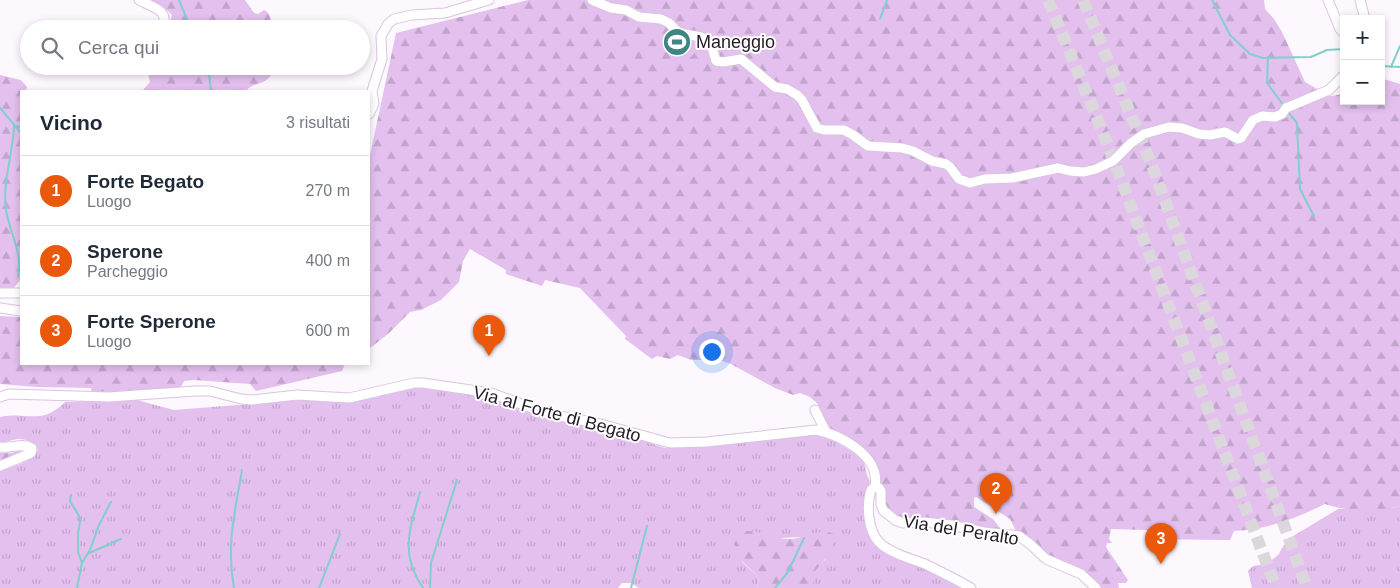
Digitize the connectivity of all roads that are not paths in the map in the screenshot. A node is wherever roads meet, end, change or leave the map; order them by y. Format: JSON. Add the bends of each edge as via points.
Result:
{"nodes":[{"id":1,"x":139,"y":0,"type":"edge"},
{"id":2,"x":489,"y":0,"type":"edge"},
{"id":3,"x":592,"y":0,"type":"edge"},
{"id":4,"x":1328,"y":0,"type":"edge"},
{"id":5,"x":1360,"y":0,"type":"edge"},
{"id":6,"x":1364,"y":15,"type":"edge"},
{"id":7,"x":164,"y":20,"type":"edge"},
{"id":8,"x":1340,"y":29,"type":"edge"},
{"id":9,"x":1340,"y":78,"type":"edge"},
{"id":10,"x":370,"y":112,"type":"edge"},
{"id":11,"x":0,"y":293,"type":"edge"},
{"id":12,"x":20,"y":293,"type":"edge"},
{"id":13,"x":0,"y":308,"type":"edge"},
{"id":14,"x":20,"y":310,"type":"edge"},
{"id":15,"x":0,"y":396,"type":"edge"},
{"id":16,"x":815,"y":410,"type":"dead end"},
{"id":17,"x":826,"y":432,"type":"junction"},
{"id":18,"x":0,"y":448,"type":"edge"},
{"id":19,"x":0,"y":466,"type":"edge"},
{"id":20,"x":875,"y":487,"type":"junction"},
{"id":21,"x":971,"y":588,"type":"edge"},
{"id":22,"x":1096,"y":588,"type":"edge"}],
"edges":[{"from":1,"to":7,"type":"street","via":[[162,12]]},
{"from":2,"to":10,"type":"street","via":[[439,14],[412,15],[391,21],[381,40],[382,62],[372,91],[374,104]]},
{"from":3,"to":9,"type":"street","via":[[639,17],[661,18],[678,33],[701,37],[709,43],[716,61],[741,59],[776,87],[793,91],[802,100],[817,128],[844,130],[868,146],[913,151],[946,164],[959,178],[970,183],[1058,168],[1084,172],[1096,169],[1113,161],[1144,134],[1169,127],[1210,135],[1225,132],[1238,139],[1253,120],[1282,114],[1286,108],[1329,90]]},
{"from":4,"to":8,"type":"street"},
{"from":5,"to":6,"type":"street"},
{"from":11,"to":12,"type":"street"},
{"from":13,"to":14,"type":"street"},
{"from":15,"to":17,"type":"street","name":"Via al Forte di Begato","via":[[109,397],[195,390],[252,400],[297,395],[349,398],[414,383],[491,393],[549,414],[670,443],[816,430]]},
{"from":16,"to":17,"type":"street"},
{"from":17,"to":20,"type":"street","name":"Via al Forte di Begato","via":[[856,449],[872,463]]},
{"from":18,"to":19,"type":"street","via":[[26,445],[32,451],[26,457]]},
{"from":20,"to":21,"type":"street","name":"Via del Peralto","via":[[871,490],[868,508],[879,542]]},
{"from":20,"to":22,"type":"street","name":"Via del Peralto","via":[[881,491],[883,510],[895,520],[1019,536],[1046,559],[1082,574]]}]}
